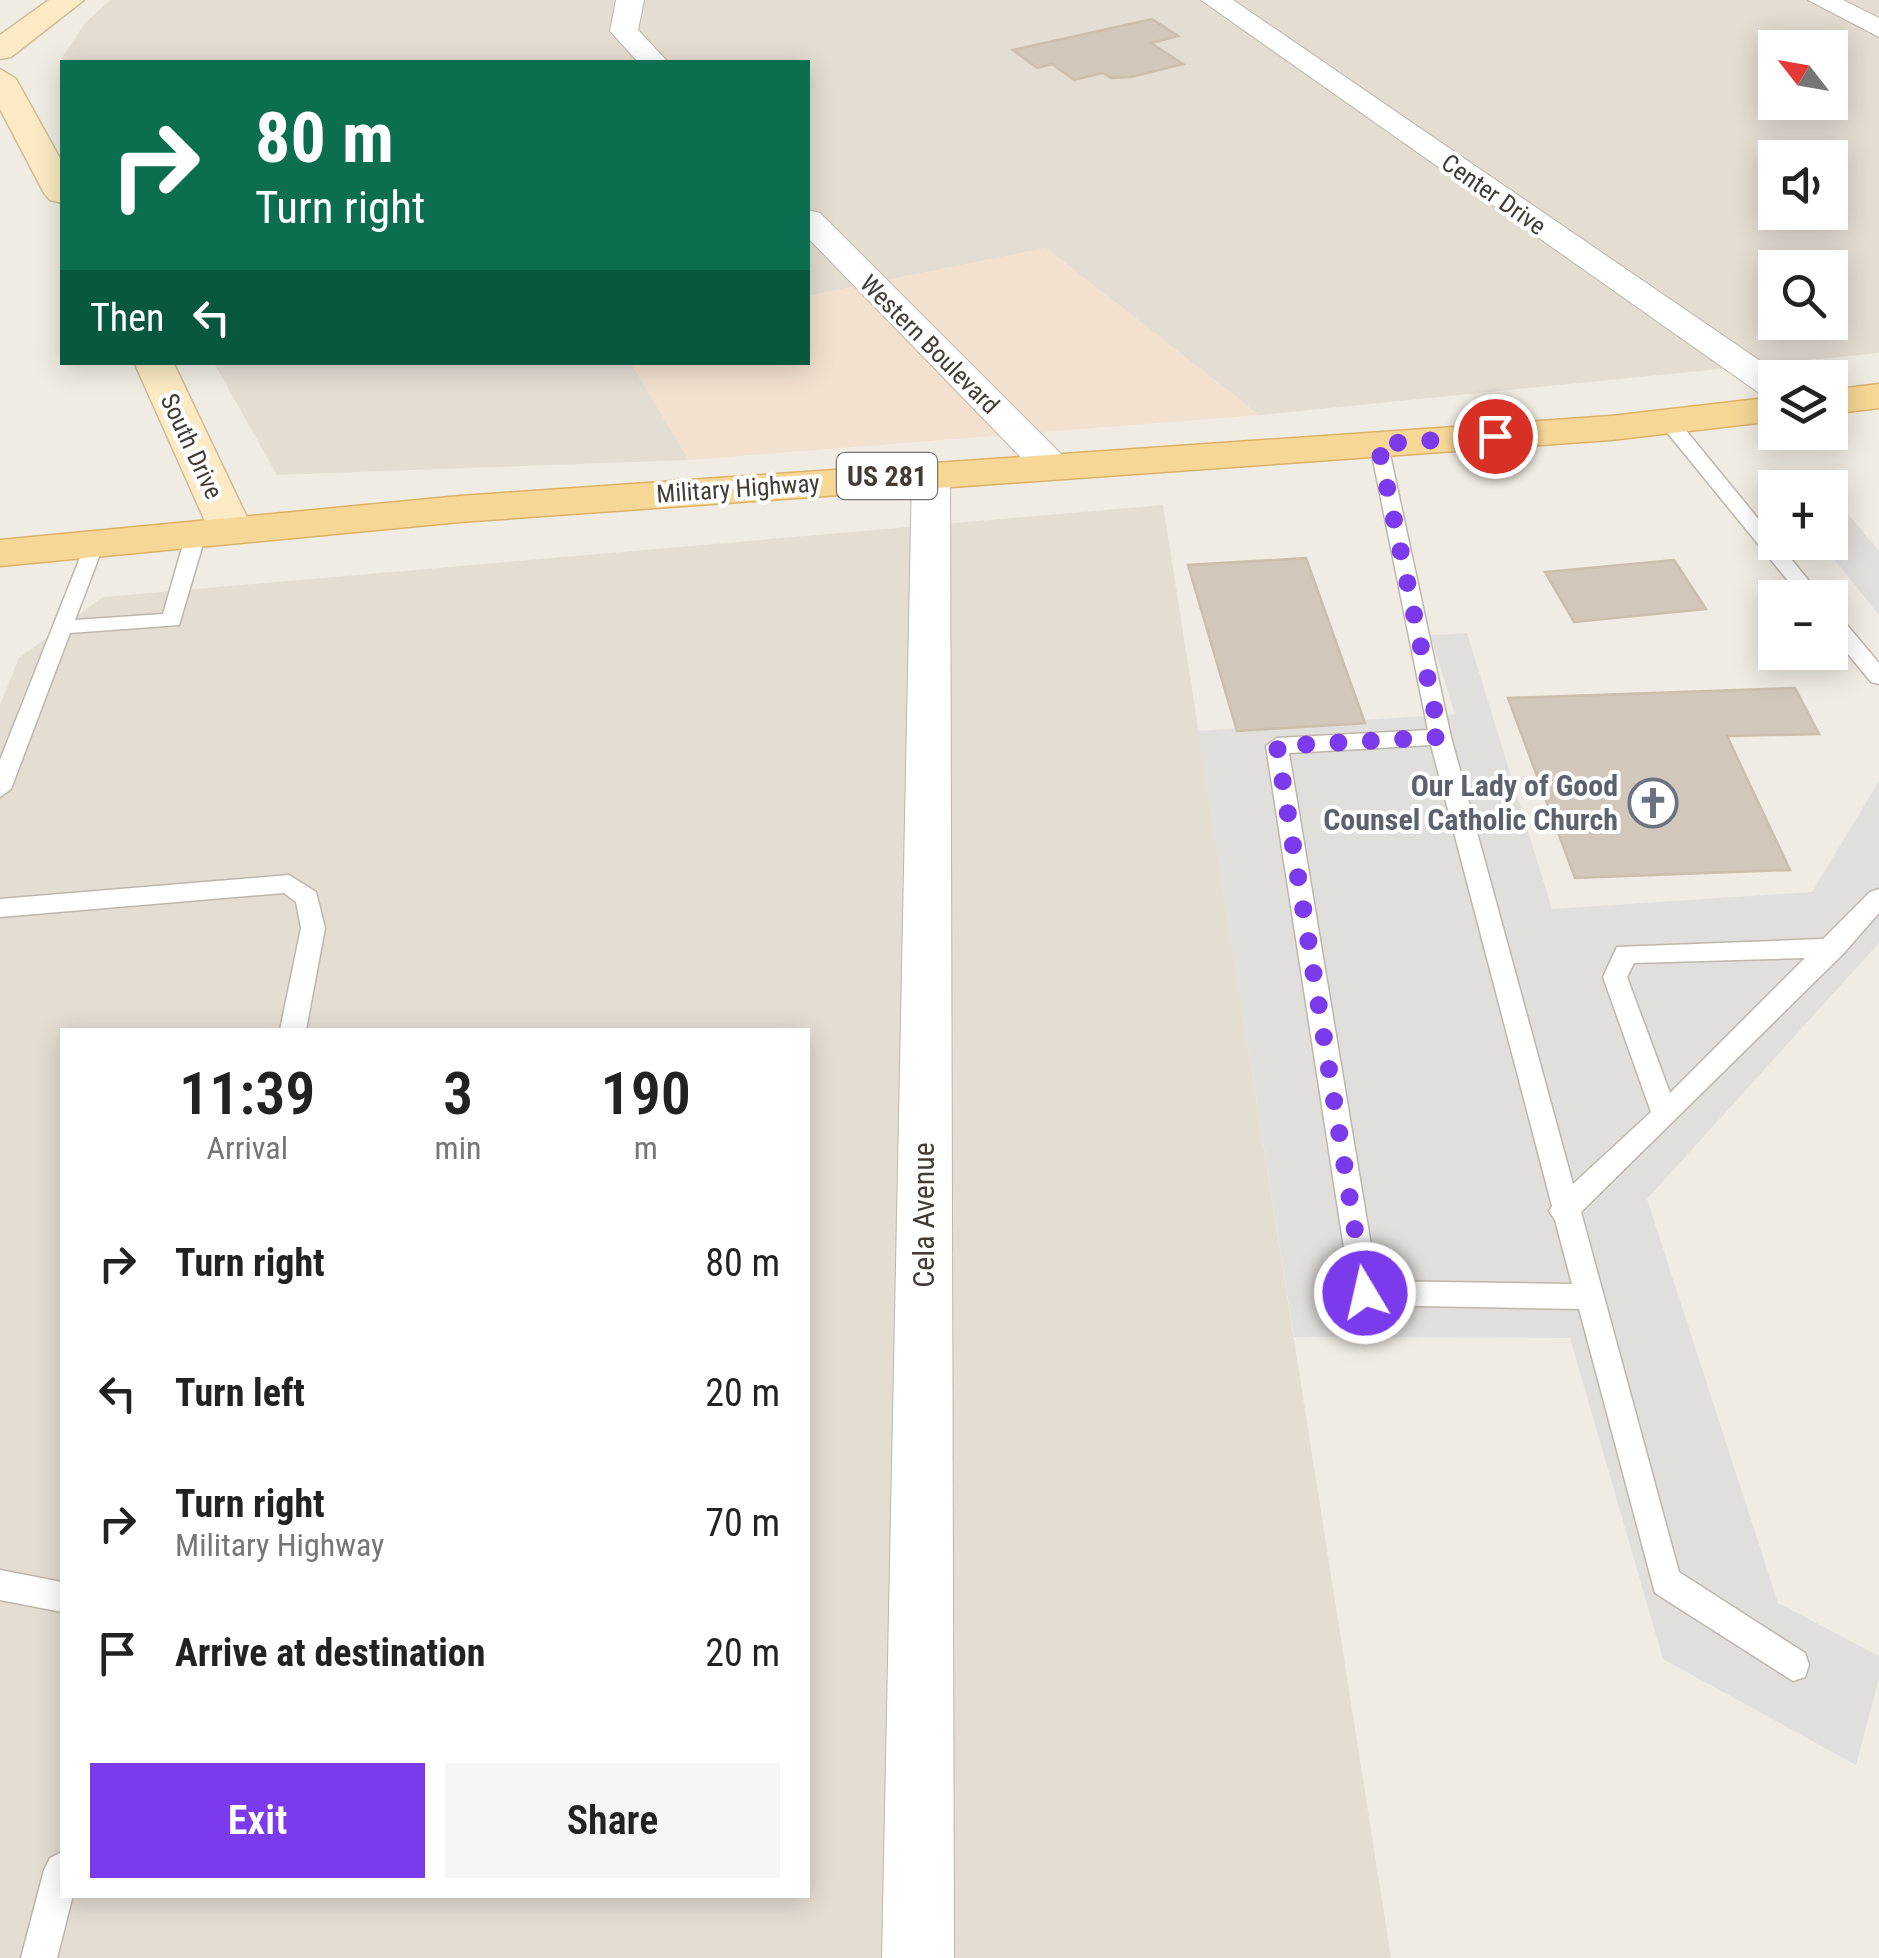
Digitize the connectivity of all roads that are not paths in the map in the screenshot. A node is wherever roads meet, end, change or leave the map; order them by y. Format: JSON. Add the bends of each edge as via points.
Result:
{"nodes":[{"id":1,"x":69,"y":0,"type":"edge"},
{"id":2,"x":630,"y":0,"type":"edge"},
{"id":3,"x":1215,"y":0,"type":"edge"},
{"id":4,"x":1822,"y":0,"type":"edge"},
{"id":5,"x":1879,"y":29,"type":"edge"},
{"id":6,"x":0,"y":50,"type":"edge"},
{"id":7,"x":652,"y":60,"type":"edge"},
{"id":8,"x":0,"y":79,"type":"edge"},
{"id":9,"x":60,"y":188,"type":"edge"},
{"id":10,"x":810,"y":222,"type":"edge"},
{"id":11,"x":154,"y":365,"type":"edge"},
{"id":12,"x":1758,"y":376,"type":"edge"},
{"id":13,"x":1879,"y":396,"type":"edge"},
{"id":14,"x":1848,"y":400,"type":"edge"},
{"id":15,"x":1758,"y":411,"type":"edge"},
{"id":16,"x":1668,"y":421,"type":"junction"},
{"id":17,"x":1378,"y":444,"type":"junction"},
{"id":18,"x":1053,"y":468,"type":"junction"},
{"id":19,"x":931,"y":473,"type":"junction"},
{"id":20,"x":213,"y":532,"type":"junction"},
{"id":21,"x":94,"y":544,"type":"junction"},
{"id":22,"x":0,"y":553,"type":"edge"},
{"id":23,"x":1799,"y":580,"type":"edge"},
{"id":24,"x":62,"y":627,"type":"junction"},
{"id":25,"x":1848,"y":640,"type":"edge"},
{"id":26,"x":1879,"y":677,"type":"edge"},
{"id":27,"x":1440,"y":737,"type":"junction"},
{"id":28,"x":0,"y":790,"type":"edge"},
{"id":29,"x":1879,"y":898,"type":"edge"},
{"id":30,"x":0,"y":908,"type":"edge"},
{"id":31,"x":1834,"y":948,"type":"junction"},
{"id":32,"x":293,"y":1028,"type":"edge"},
{"id":33,"x":1665,"y":1116,"type":"junction"},
{"id":34,"x":1563,"y":1211,"type":"junction"},
{"id":35,"x":1586,"y":1296,"type":"junction"},
{"id":36,"x":0,"y":1585,"type":"edge"},
{"id":37,"x":60,"y":1597,"type":"edge"},
{"id":38,"x":1793,"y":1665,"type":"dead end"},
{"id":39,"x":60,"y":1878,"type":"edge"},
{"id":40,"x":39,"y":1958,"type":"edge"},
{"id":41,"x":918,"y":1958,"type":"edge"}],
"edges":[{"from":1,"to":6,"type":"street"},
{"from":2,"to":7,"type":"street","via":[[624,31]]},
{"from":3,"to":12,"type":"street","name":"Center Drive"},
{"from":4,"to":5,"type":"street"},
{"from":8,"to":9,"type":"street"},
{"from":10,"to":18,"type":"street","name":"Western Boulevard"},
{"from":11,"to":20,"type":"street","name":"South Drive"},
{"from":13,"to":14,"type":"main road"},
{"from":15,"to":16,"type":"main road","name":"Military Highway","number":"US 281"},
{"from":16,"to":17,"type":"main road","name":"Military Highway","number":"US 281"},
{"from":16,"to":23,"type":"lane"},
{"from":17,"to":18,"type":"main road","name":"Military Highway","number":"US 281"},
{"from":17,"to":27,"type":"lane"},
{"from":18,"to":19,"type":"main road","name":"Military Highway","number":"US 281"},
{"from":19,"to":20,"type":"main road","name":"Military Highway","number":"US 281"},
{"from":19,"to":41,"type":"street","name":"Cela Avenue"},
{"from":20,"to":21,"type":"main road","name":"Military Highway","number":"US 281"},
{"from":20,"to":24,"type":"lane","via":[[172,620]]},
{"from":21,"to":22,"type":"main road","name":"Military Highway","number":"US 281"},
{"from":21,"to":24,"type":"lane"},
{"from":24,"to":28,"type":"lane"},
{"from":25,"to":26,"type":"lane"},
{"from":27,"to":34,"type":"lane"},
{"from":27,"to":35,"type":"lane","via":[[1277,746],[1365,1293]]},
{"from":29,"to":31,"type":"lane"},
{"from":30,"to":32,"type":"lane","via":[[289,884],[308,898],[313,928]]},
{"from":31,"to":33,"type":"lane"},
{"from":31,"to":33,"type":"lane","via":[[1626,954],[1616,977]]},
{"from":33,"to":34,"type":"lane"},
{"from":34,"to":35,"type":"lane"},
{"from":35,"to":38,"type":"lane","via":[[1666,1582]]},
{"from":36,"to":37,"type":"lane"},
{"from":39,"to":40,"type":"lane"}]}
